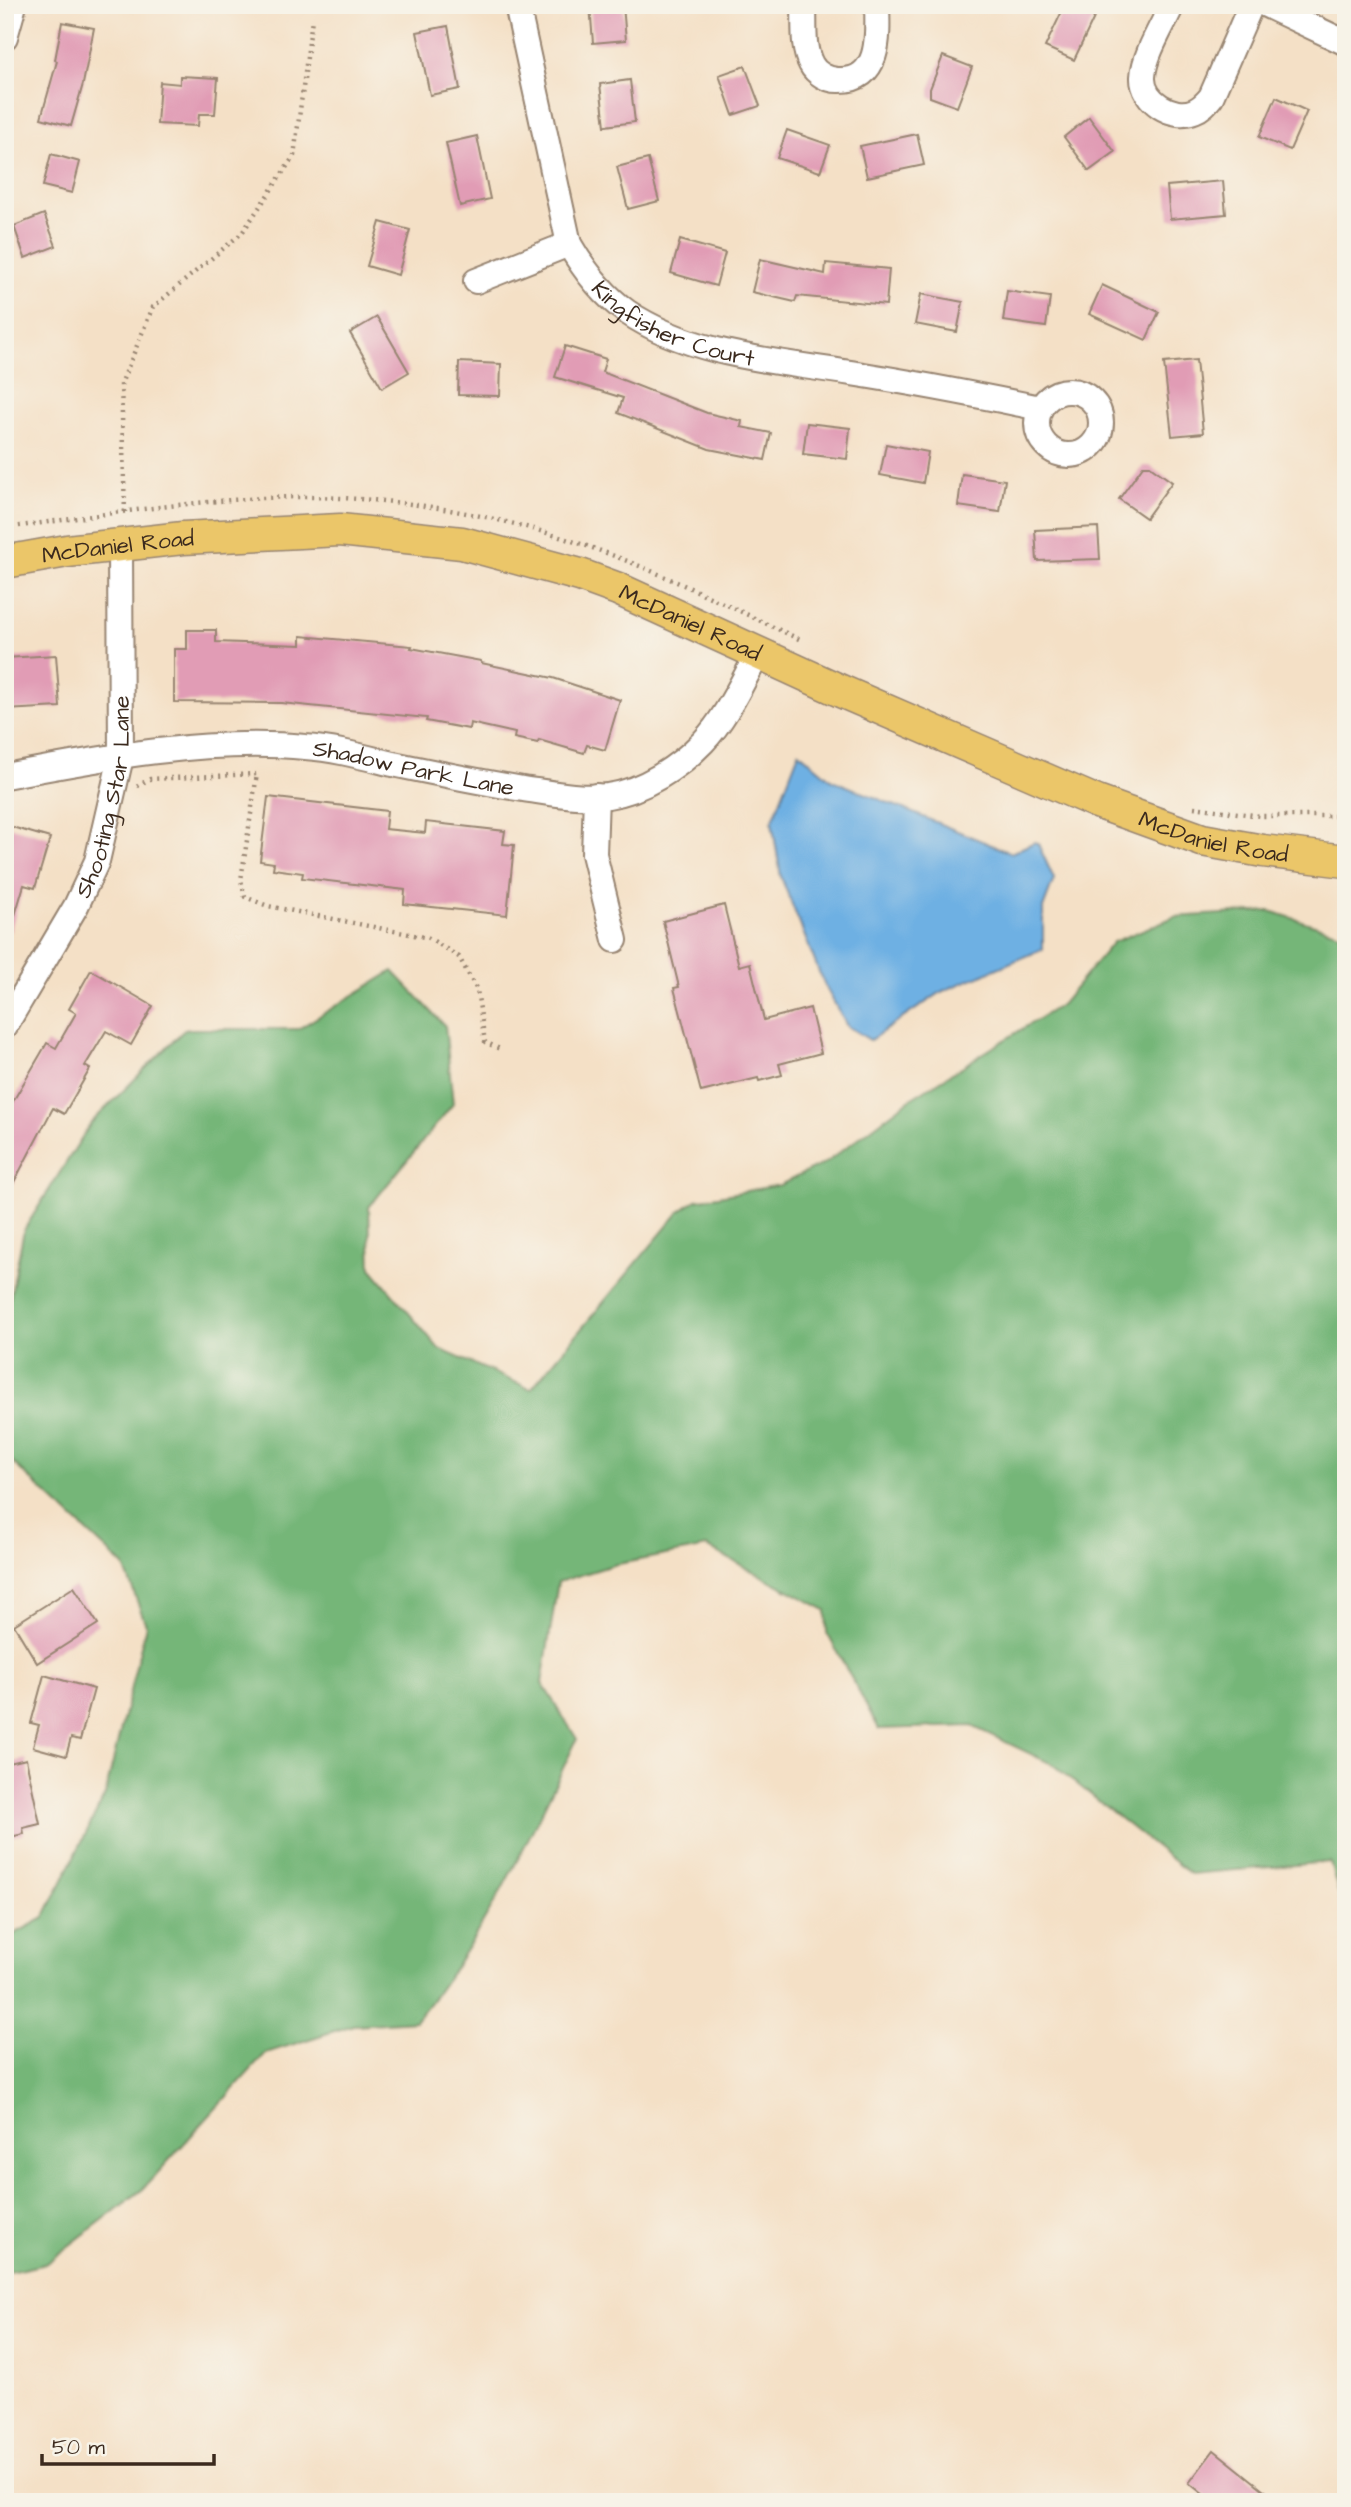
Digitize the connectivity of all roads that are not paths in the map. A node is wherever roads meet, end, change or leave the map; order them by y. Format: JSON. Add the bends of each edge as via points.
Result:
{"nodes":[{"id":1,"x":14,"y":5,"type":"edge"},
{"id":2,"x":517,"y":5,"type":"edge"},
{"id":3,"x":804,"y":5,"type":"edge"},
{"id":4,"x":877,"y":5,"type":"edge"},
{"id":5,"x":1172,"y":5,"type":"edge"},
{"id":6,"x":1251,"y":5,"type":"edge"},
{"id":7,"x":1266,"y":5,"type":"edge"},
{"id":8,"x":5,"y":37,"type":"edge"},
{"id":9,"x":1346,"y":43,"type":"edge"},
{"id":10,"x":569,"y":244,"type":"junction"},
{"id":11,"x":475,"y":281,"type":"dead end"},
{"id":12,"x":1040,"y":408,"type":"dead end"},
{"id":13,"x":120,"y":545,"type":"junction"},
{"id":14,"x":5,"y":562,"type":"edge"},
{"id":15,"x":759,"y":652,"type":"junction"},
{"id":16,"x":121,"y":757,"type":"junction"},
{"id":17,"x":5,"y":776,"type":"edge"},
{"id":18,"x":596,"y":796,"type":"junction"},
{"id":19,"x":1346,"y":861,"type":"edge"},
{"id":20,"x":615,"y":940,"type":"dead end"},
{"id":21,"x":5,"y":1026,"type":"edge"}],
"edges":[{"from":1,"to":8,"type":"street"},
{"from":2,"to":10,"type":"street","name":"Kingfisher Court"},
{"from":3,"to":4,"type":"street","via":[[811,65],[834,80],[861,75],[871,65],[877,46]]},
{"from":5,"to":6,"type":"street","via":[[1143,78],[1152,100],[1184,113],[1202,107],[1211,97]]},
{"from":7,"to":9,"type":"street"},
{"from":10,"to":11,"type":"street"},
{"from":10,"to":12,"type":"street","name":"Kingfisher Court","via":[[601,289],[628,312],[708,348]]},
{"from":13,"to":14,"type":"main road","name":"McDaniel Road"},
{"from":13,"to":15,"type":"main road","name":"McDaniel Road","via":[[340,530],[462,543],[580,575]]},
{"from":13,"to":16,"type":"street","name":"Shooting Star Lane"},
{"from":15,"to":18,"type":"street","name":"Shadow Park Lane","via":[[716,726],[692,753],[661,776],[628,790]]},
{"from":15,"to":19,"type":"main road","name":"McDaniel Road","via":[[1097,802],[1202,840]]},
{"from":16,"to":17,"type":"street","name":"Shadow Park Lane"},
{"from":16,"to":18,"type":"street","name":"Shadow Park Lane","via":[[187,748],[306,747],[493,784]]},
{"from":16,"to":21,"type":"street","name":"Shooting Star Lane","via":[[97,861],[76,906]]},
{"from":18,"to":20,"type":"street","via":[[594,854]]}]}
